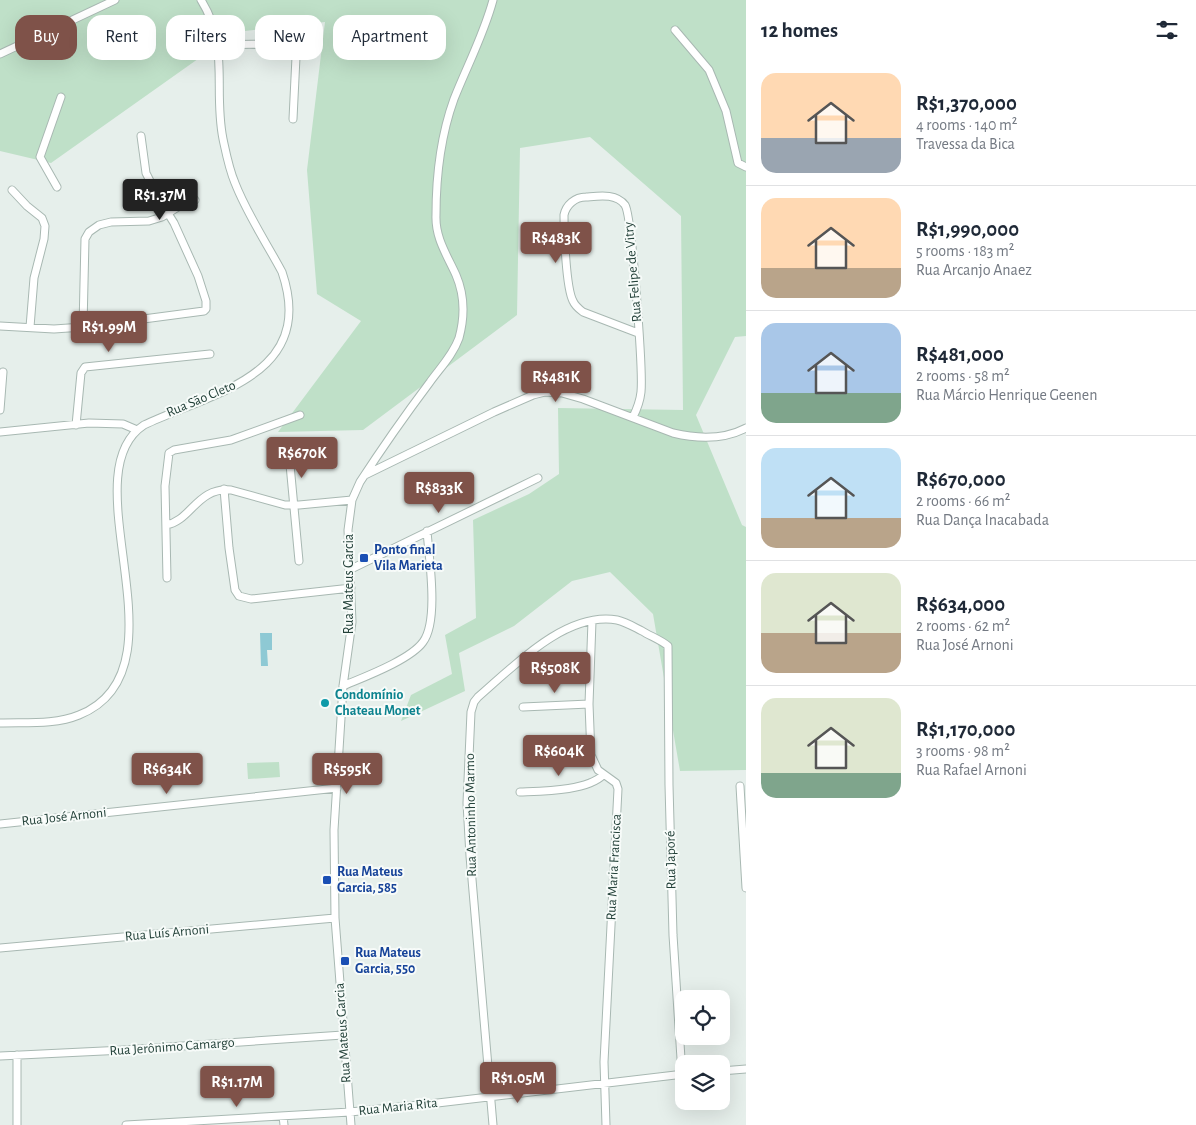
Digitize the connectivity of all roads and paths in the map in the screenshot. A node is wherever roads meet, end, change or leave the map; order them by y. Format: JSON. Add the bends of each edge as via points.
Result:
{"nodes":[{"id":1,"x":115,"y":0,"type":"edge"},
{"id":2,"x":201,"y":0,"type":"edge"},
{"id":3,"x":493,"y":0,"type":"edge"},
{"id":4,"x":208,"y":15,"type":"edge"},
{"id":5,"x":675,"y":30,"type":"dead end"},
{"id":6,"x":245,"y":44,"type":"edge"},
{"id":7,"x":0,"y":54,"type":"edge"},
{"id":8,"x":220,"y":60,"type":"edge"},
{"id":9,"x":61,"y":97,"type":"dead end"},
{"id":10,"x":293,"y":119,"type":"dead end"},
{"id":11,"x":141,"y":136,"type":"dead end"},
{"id":12,"x":746,"y":167,"type":"edge"},
{"id":13,"x":57,"y":187,"type":"dead end"},
{"id":14,"x":12,"y":190,"type":"dead end"},
{"id":15,"x":195,"y":200,"type":"dead end"},
{"id":16,"x":168,"y":214,"type":"junction"},
{"id":17,"x":0,"y":326,"type":"edge"},
{"id":18,"x":30,"y":327,"type":"junction"},
{"id":19,"x":83,"y":327,"type":"junction"},
{"id":20,"x":638,"y":333,"type":"junction"},
{"id":21,"x":210,"y":354,"type":"dead end"},
{"id":22,"x":3,"y":372,"type":"dead end"},
{"id":23,"x":0,"y":410,"type":"edge"},
{"id":24,"x":300,"y":415,"type":"dead end"},
{"id":25,"x":633,"y":417,"type":"junction"},
{"id":26,"x":76,"y":425,"type":"junction"},
{"id":27,"x":746,"y":428,"type":"edge"},
{"id":28,"x":137,"y":430,"type":"junction"},
{"id":29,"x":0,"y":432,"type":"edge"},
{"id":30,"x":289,"y":454,"type":"dead end"},
{"id":31,"x":365,"y":475,"type":"junction"},
{"id":32,"x":538,"y":478,"type":"dead end"},
{"id":33,"x":224,"y":490,"type":"junction"},
{"id":34,"x":352,"y":500,"type":"junction"},
{"id":35,"x":294,"y":506,"type":"junction"},
{"id":36,"x":166,"y":525,"type":"junction"},
{"id":37,"x":427,"y":531,"type":"junction"},
{"id":38,"x":299,"y":561,"type":"dead end"},
{"id":39,"x":350,"y":570,"type":"junction"},
{"id":40,"x":167,"y":578,"type":"dead end"},
{"id":41,"x":350,"y":588,"type":"junction"},
{"id":42,"x":592,"y":621,"type":"junction"},
{"id":43,"x":668,"y":646,"type":"joint"},
{"id":44,"x":342,"y":686,"type":"junction"},
{"id":45,"x":589,"y":704,"type":"junction"},
{"id":46,"x":523,"y":707,"type":"dead end"},
{"id":47,"x":0,"y":723,"type":"edge"},
{"id":48,"x":603,"y":775,"type":"junction"},
{"id":49,"x":740,"y":786,"type":"dead end"},
{"id":50,"x":337,"y":788,"type":"junction"},
{"id":51,"x":520,"y":792,"type":"dead end"},
{"id":52,"x":0,"y":824,"type":"edge"},
{"id":53,"x":746,"y":879,"type":"edge"},
{"id":54,"x":746,"y":888,"type":"edge"},
{"id":55,"x":335,"y":918,"type":"junction"},
{"id":56,"x":0,"y":948,"type":"edge"},
{"id":57,"x":343,"y":1035,"type":"junction"},
{"id":58,"x":17,"y":1055,"type":"junction"},
{"id":59,"x":682,"y":1055,"type":"edge"},
{"id":60,"x":0,"y":1056,"type":"edge"},
{"id":61,"x":746,"y":1069,"type":"edge"},
{"id":62,"x":730,"y":1070,"type":"edge"},
{"id":63,"x":675,"y":1075,"type":"edge"},
{"id":64,"x":604,"y":1082,"type":"junction"},
{"id":65,"x":490,"y":1096,"type":"junction"},
{"id":66,"x":350,"y":1112,"type":"junction"},
{"id":67,"x":283,"y":1116,"type":"junction"},
{"id":68,"x":17,"y":1125,"type":"edge"},
{"id":69,"x":126,"y":1125,"type":"edge"},
{"id":70,"x":284,"y":1125,"type":"edge"},
{"id":71,"x":351,"y":1125,"type":"edge"},
{"id":72,"x":492,"y":1125,"type":"edge"},
{"id":73,"x":606,"y":1125,"type":"edge"}],
"edges":[{"from":1,"to":7,"type":"street"},
{"from":2,"to":4,"type":"street","name":"Rua São Cleto"},
{"from":3,"to":31,"type":"street","name":"Rua Mateus Garcia","via":[[454,100],[442,144],[438,182],[437,231],[462,291],[464,312],[459,336],[450,356]]},
{"from":5,"to":12,"type":"street","via":[[709,70],[726,112],[738,163]]},
{"from":6,"to":10,"type":"street","via":[[282,46],[294,51]]},
{"from":8,"to":28,"type":"street","name":"Rua São Cleto","via":[[220,114],[225,150],[234,182],[286,283],[289,311],[286,336],[266,365],[251,378]]},
{"from":9,"to":13,"type":"street","via":[[40,156]]},
{"from":11,"to":16,"type":"street","via":[[146,173]]},
{"from":14,"to":18,"type":"street","via":[[42,218],[45,226],[34,278]]},
{"from":15,"to":16,"type":"street"},
{"from":16,"to":19,"type":"street","via":[[142,222],[104,223],[86,235]]},
{"from":16,"to":19,"type":"street","via":[[198,276],[206,301],[204,311]]},
{"from":17,"to":18,"type":"street"},
{"from":18,"to":19,"type":"street"},
{"from":20,"to":20,"type":"street","name":"Rua Felipe de Vitry","via":[[628,212],[613,196],[577,199],[566,208],[564,215],[572,301],[584,312]]},
{"from":20,"to":25,"type":"street","name":"Rua Felipe de Vitry","via":[[641,394]]},
{"from":21,"to":26,"type":"street","via":[[85,367],[81,373]]},
{"from":22,"to":23,"type":"street"},
{"from":24,"to":36,"type":"street","via":[[231,440],[171,452],[165,486]]},
{"from":25,"to":27,"type":"street","via":[[688,437],[726,436]]},
{"from":25,"to":31,"type":"street","via":[[562,393],[538,393]]},
{"from":26,"to":28,"type":"street","via":[[123,424]]},
{"from":26,"to":29,"type":"street"},
{"from":28,"to":47,"type":"street","name":"Rua São Cleto","via":[[124,450],[117,483],[128,650],[116,686],[89,711],[78,716],[53,721]]},
{"from":30,"to":35,"type":"street"},
{"from":31,"to":34,"type":"street","name":"Rua Mateus Garcia"},
{"from":32,"to":37,"type":"street"},
{"from":33,"to":35,"type":"street"},
{"from":33,"to":36,"type":"street","via":[[203,497],[177,521]]},
{"from":33,"to":41,"type":"street","via":[[229,548],[235,590],[239,596],[251,599]]},
{"from":34,"to":35,"type":"street"},
{"from":34,"to":39,"type":"street","name":"Rua Mateus Garcia","via":[[348,530]]},
{"from":35,"to":38,"type":"street"},
{"from":36,"to":40,"type":"street"},
{"from":37,"to":39,"type":"street"},
{"from":37,"to":44,"type":"street","via":[[432,616],[425,640],[404,658]]},
{"from":39,"to":41,"type":"street","name":"Rua Mateus Garcia"},
{"from":41,"to":44,"type":"street","name":"Rua Mateus Garcia","via":[[352,622]]},
{"from":42,"to":43,"type":"street","name":"Rua Antoninho Marmo","via":[[623,622]]},
{"from":42,"to":45,"type":"street","name":"Rua Maria Francisca"},
{"from":42,"to":65,"type":"street","name":"Rua Antoninho Marmo","via":[[563,630],[544,643],[478,697],[472,707],[468,821]]},
{"from":43,"to":59,"type":"street","name":"Rua Japoré","via":[[673,935]]},
{"from":44,"to":50,"type":"street","name":"Rua Mateus Garcia"},
{"from":45,"to":46,"type":"street"},
{"from":45,"to":48,"type":"street","name":"Rua Maria Francisca","via":[[591,755]]},
{"from":48,"to":51,"type":"street","via":[[587,784]]},
{"from":48,"to":64,"type":"street","name":"Rua Maria Francisca","via":[[616,783],[618,789]]},
{"from":49,"to":53,"type":"street"},
{"from":50,"to":52,"type":"street","name":"Rua José Arnoni"},
{"from":50,"to":55,"type":"street","name":"Rua Mateus Garcia"},
{"from":53,"to":54,"type":"street"},
{"from":55,"to":56,"type":"street","name":"Rua Luís Arnoni"},
{"from":55,"to":57,"type":"street","name":"Rua Mateus Garcia"},
{"from":57,"to":58,"type":"street","name":"Rua Jerônimo Camargo"},
{"from":57,"to":66,"type":"street","name":"Rua Mateus Garcia"},
{"from":58,"to":60,"type":"street","name":"Rua Jerônimo Camargo"},
{"from":58,"to":68,"type":"street"},
{"from":61,"to":62,"type":"street"},
{"from":63,"to":64,"type":"street","name":"Rua Maria Rita"},
{"from":64,"to":65,"type":"street","name":"Rua Maria Rita"},
{"from":64,"to":73,"type":"street","name":"Rua Maria Francisca"},
{"from":65,"to":66,"type":"street","name":"Rua Maria Rita"},
{"from":65,"to":72,"type":"street","name":"Rua Antoninho Marmo"},
{"from":66,"to":67,"type":"street","name":"Rua Maria Rita"},
{"from":66,"to":71,"type":"street","name":"Rua Mateus Garcia"},
{"from":67,"to":69,"type":"street","name":"Rua Maria Rita"},
{"from":67,"to":70,"type":"street"}]}
